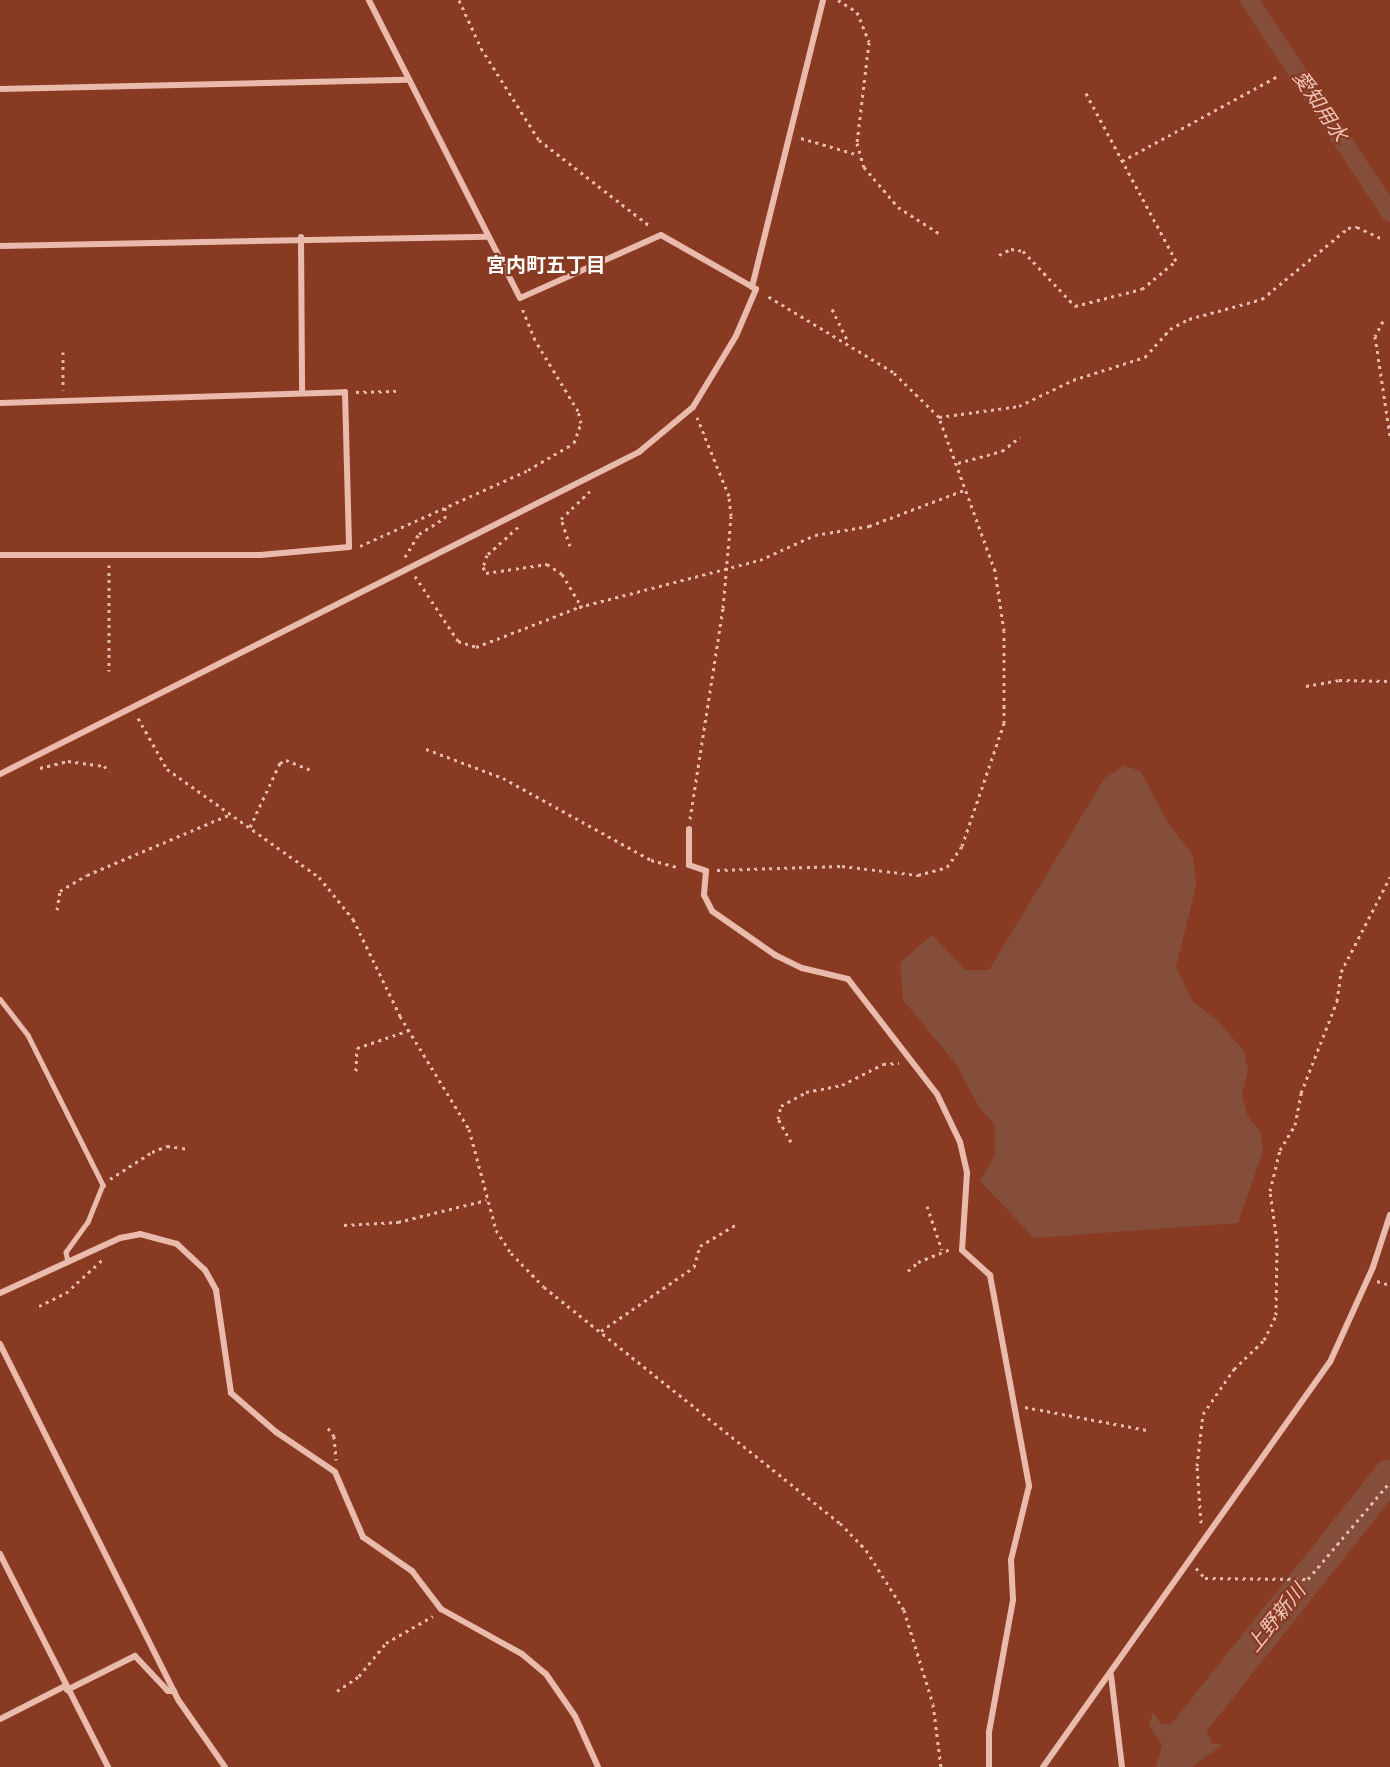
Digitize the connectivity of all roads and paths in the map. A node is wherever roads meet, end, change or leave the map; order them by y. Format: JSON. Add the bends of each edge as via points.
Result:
{"nodes":[{"id":1,"x":369,"y":0,"type":"edge"},
{"id":2,"x":459,"y":0,"type":"edge"},
{"id":3,"x":823,"y":0,"type":"edge"},
{"id":4,"x":838,"y":0,"type":"edge"},
{"id":5,"x":1278,"y":76,"type":"dead end"},
{"id":6,"x":407,"y":80,"type":"junction"},
{"id":7,"x":0,"y":89,"type":"edge"},
{"id":8,"x":1086,"y":93,"type":"dead end"},
{"id":9,"x":790,"y":133,"type":"junction"},
{"id":10,"x":859,"y":155,"type":"junction"},
{"id":11,"x":1122,"y":161,"type":"junction"},
{"id":12,"x":940,"y":234,"type":"dead end"},
{"id":13,"x":661,"y":235,"type":"junction"},
{"id":14,"x":301,"y":237,"type":"junction"},
{"id":15,"x":488,"y":237,"type":"junction"},
{"id":16,"x":1383,"y":239,"type":"dead end"},
{"id":17,"x":0,"y":246,"type":"edge"},
{"id":18,"x":999,"y":255,"type":"dead end"},
{"id":19,"x":754,"y":288,"type":"junction"},
{"id":20,"x":520,"y":297,"type":"junction"},
{"id":21,"x":832,"y":309,"type":"dead end"},
{"id":22,"x":1383,"y":321,"type":"dead end"},
{"id":23,"x":848,"y":343,"type":"junction"},
{"id":24,"x":63,"y":352,"type":"dead end"},
{"id":25,"x":396,"y":391,"type":"dead end"},
{"id":26,"x":302,"y":393,"type":"junction"},
{"id":27,"x":345,"y":393,"type":"junction"},
{"id":28,"x":64,"y":401,"type":"junction"},
{"id":29,"x":0,"y":404,"type":"edge"},
{"id":30,"x":693,"y":407,"type":"junction"},
{"id":31,"x":939,"y":417,"type":"junction"},
{"id":32,"x":1020,"y":436,"type":"dead end"},
{"id":33,"x":1390,"y":436,"type":"edge"},
{"id":34,"x":958,"y":463,"type":"junction"},
{"id":35,"x":597,"y":473,"type":"junction"},
{"id":36,"x":967,"y":489,"type":"junction"},
{"id":37,"x":445,"y":507,"type":"junction"},
{"id":38,"x":523,"y":523,"type":"dead end"},
{"id":39,"x":570,"y":546,"type":"dead end"},
{"id":40,"x":349,"y":547,"type":"junction"},
{"id":41,"x":109,"y":553,"type":"junction"},
{"id":42,"x":0,"y":555,"type":"edge"},
{"id":43,"x":406,"y":568,"type":"junction"},
{"id":44,"x":726,"y":569,"type":"junction"},
{"id":45,"x":582,"y":607,"type":"junction"},
{"id":46,"x":109,"y":671,"type":"dead end"},
{"id":47,"x":1390,"y":681,"type":"edge"},
{"id":48,"x":1306,"y":686,"type":"dead end"},
{"id":49,"x":133,"y":707,"type":"junction"},
{"id":50,"x":426,"y":749,"type":"dead end"},
{"id":51,"x":22,"y":763,"type":"junction"},
{"id":52,"x":311,"y":770,"type":"dead end"},
{"id":53,"x":110,"y":772,"type":"dead end"},
{"id":54,"x":0,"y":774,"type":"edge"},
{"id":55,"x":231,"y":814,"type":"junction"},
{"id":56,"x":250,"y":827,"type":"junction"},
{"id":57,"x":689,"y":829,"type":"joint"},
{"id":58,"x":689,"y":865,"type":"junction"},
{"id":59,"x":706,"y":871,"type":"junction"},
{"id":60,"x":1390,"y":877,"type":"edge"},
{"id":61,"x":57,"y":910,"type":"dead end"},
{"id":62,"x":0,"y":999,"type":"edge"},
{"id":63,"x":410,"y":1030,"type":"junction"},
{"id":64,"x":912,"y":1062,"type":"junction"},
{"id":65,"x":356,"y":1071,"type":"dead end"},
{"id":66,"x":791,"y":1143,"type":"dead end"},
{"id":67,"x":189,"y":1149,"type":"dead end"},
{"id":68,"x":103,"y":1185,"type":"junction"},
{"id":69,"x":487,"y":1199,"type":"junction"},
{"id":70,"x":927,"y":1206,"type":"dead end"},
{"id":71,"x":1390,"y":1215,"type":"edge"},
{"id":72,"x":737,"y":1224,"type":"dead end"},
{"id":73,"x":344,"y":1225,"type":"dead end"},
{"id":74,"x":108,"y":1244,"type":"junction"},
{"id":75,"x":962,"y":1250,"type":"junction"},
{"id":76,"x":942,"y":1251,"type":"junction"},
{"id":77,"x":68,"y":1262,"type":"junction"},
{"id":78,"x":908,"y":1271,"type":"dead end"},
{"id":79,"x":0,"y":1293,"type":"edge"},
{"id":80,"x":39,"y":1306,"type":"dead end"},
{"id":81,"x":601,"y":1331,"type":"junction"},
{"id":82,"x":0,"y":1344,"type":"edge"},
{"id":83,"x":1017,"y":1408,"type":"junction"},
{"id":84,"x":328,"y":1428,"type":"dead end"},
{"id":85,"x":1148,"y":1430,"type":"dead end"},
{"id":86,"x":331,"y":1469,"type":"junction"},
{"id":87,"x":1390,"y":1482,"type":"edge"},
{"id":88,"x":1209,"y":1535,"type":"junction"},
{"id":89,"x":0,"y":1554,"type":"edge"},
{"id":90,"x":1190,"y":1562,"type":"junction"},
{"id":91,"x":441,"y":1609,"type":"junction"},
{"id":92,"x":1111,"y":1674,"type":"junction"},
{"id":93,"x":66,"y":1688,"type":"junction"},
{"id":94,"x":174,"y":1691,"type":"junction"},
{"id":95,"x":337,"y":1691,"type":"dead end"},
{"id":96,"x":0,"y":1719,"type":"edge"},
{"id":97,"x":108,"y":1767,"type":"edge"},
{"id":98,"x":225,"y":1767,"type":"edge"},
{"id":99,"x":598,"y":1767,"type":"edge"},
{"id":100,"x":941,"y":1767,"type":"edge"},
{"id":101,"x":989,"y":1767,"type":"edge"},
{"id":102,"x":1043,"y":1767,"type":"edge"},
{"id":103,"x":1122,"y":1767,"type":"edge"}],
"edges":[{"from":1,"to":6,"type":"street"},
{"from":2,"to":13,"type":"path","via":[[481,48],[539,140]]},
{"from":3,"to":9,"type":"street"},
{"from":4,"to":10,"type":"path","via":[[857,12],[869,42]]},
{"from":5,"to":11,"type":"path"},
{"from":6,"to":7,"type":"street"},
{"from":6,"to":15,"type":"street"},
{"from":8,"to":11,"type":"path"},
{"from":9,"to":10,"type":"path","via":[[819,146]]},
{"from":9,"to":19,"type":"street"},
{"from":10,"to":12,"type":"path","via":[[881,192]]},
{"from":11,"to":18,"type":"path","via":[[1176,261],[1142,289],[1075,306],[1023,250],[1011,249]]},
{"from":13,"to":19,"type":"street"},
{"from":13,"to":20,"type":"street"},
{"from":14,"to":15,"type":"street"},
{"from":14,"to":17,"type":"street"},
{"from":14,"to":26,"type":"street"},
{"from":15,"to":20,"type":"street"},
{"from":16,"to":31,"type":"path","via":[[1357,227],[1348,228],[1262,299],[1189,319],[1170,329],[1145,357],[1073,380],[1019,406]]},
{"from":19,"to":23,"type":"path"},
{"from":19,"to":30,"type":"street","via":[[736,336]]},
{"from":20,"to":37,"type":"path","via":[[535,340],[578,411],[580,423],[574,443]]},
{"from":21,"to":23,"type":"path"},
{"from":22,"to":33,"type":"path","via":[[1374,336]]},
{"from":23,"to":31,"type":"path","via":[[916,391]]},
{"from":24,"to":28,"type":"path"},
{"from":25,"to":27,"type":"path"},
{"from":26,"to":27,"type":"street"},
{"from":26,"to":28,"type":"street"},
{"from":27,"to":40,"type":"street"},
{"from":28,"to":29,"type":"street"},
{"from":30,"to":35,"type":"street","via":[[655,442]]},
{"from":30,"to":44,"type":"path","via":[[729,496]]},
{"from":31,"to":34,"type":"path"},
{"from":32,"to":34,"type":"path","via":[[1002,451]]},
{"from":34,"to":36,"type":"path"},
{"from":35,"to":39,"type":"path","via":[[588,493],[561,519]]},
{"from":35,"to":43,"type":"street"},
{"from":36,"to":44,"type":"path","via":[[869,526],[815,535],[760,560]]},
{"from":36,"to":59,"type":"path","via":[[997,583],[1004,631],[1004,712],[988,776],[954,860],[936,872],[918,875],[842,866]]},
{"from":37,"to":40,"type":"path"},
{"from":37,"to":43,"type":"path","via":[[445,518],[419,534],[402,562]]},
{"from":38,"to":45,"type":"path","via":[[487,555],[483,567],[486,573],[547,564],[562,574]]},
{"from":40,"to":41,"type":"street","via":[[260,555]]},
{"from":41,"to":42,"type":"street"},
{"from":41,"to":46,"type":"path"},
{"from":43,"to":45,"type":"path","via":[[458,641],[469,648]]},
{"from":43,"to":49,"type":"street"},
{"from":44,"to":45,"type":"path"},
{"from":44,"to":57,"type":"path"},
{"from":47,"to":48,"type":"path","via":[[1339,680]]},
{"from":49,"to":51,"type":"street"},
{"from":49,"to":55,"type":"path","via":[[168,769]]},
{"from":50,"to":58,"type":"path","via":[[503,778],[651,860]]},
{"from":51,"to":53,"type":"path","via":[[34,770],[82,762],[104,766]]},
{"from":51,"to":54,"type":"street"},
{"from":52,"to":56,"type":"path","via":[[286,760],[280,763]]},
{"from":55,"to":56,"type":"path"},
{"from":55,"to":61,"type":"path","via":[[87,874],[60,891]]},
{"from":56,"to":63,"type":"path","via":[[319,877],[337,897]]},
{"from":57,"to":58,"type":"street"},
{"from":58,"to":59,"type":"street"},
{"from":59,"to":64,"type":"street","via":[[704,895],[712,911],[775,955],[802,968],[848,979]]},
{"from":60,"to":88,"type":"path","via":[[1341,972],[1337,1000],[1301,1093],[1296,1125],[1280,1150],[1270,1191],[1277,1241],[1274,1322],[1203,1414],[1197,1466],[1200,1521]]},
{"from":62,"to":68,"type":"lane","via":[[28,1035]]},
{"from":63,"to":65,"type":"path","via":[[357,1048]]},
{"from":63,"to":69,"type":"path","via":[[469,1129]]},
{"from":64,"to":66,"type":"path","via":[[883,1064],[856,1080],[792,1099],[778,1112]]},
{"from":64,"to":75,"type":"street","via":[[937,1094],[960,1142],[967,1173]]},
{"from":67,"to":68,"type":"path","via":[[167,1146],[152,1152]]},
{"from":68,"to":77,"type":"lane","via":[[88,1221],[66,1252]]},
{"from":69,"to":73,"type":"path","via":[[398,1222]]},
{"from":69,"to":81,"type":"path","via":[[496,1230],[511,1253],[544,1287]]},
{"from":70,"to":76,"type":"path"},
{"from":71,"to":88,"type":"street","via":[[1373,1267],[1330,1362]]},
{"from":72,"to":81,"type":"path","via":[[700,1246],[694,1267]]},
{"from":74,"to":77,"type":"street"},
{"from":74,"to":80,"type":"path","via":[[99,1265],[66,1293]]},
{"from":74,"to":86,"type":"street","via":[[140,1234],[165,1238],[190,1254],[216,1290],[231,1393],[258,1419]]},
{"from":75,"to":76,"type":"path"},
{"from":75,"to":83,"type":"street","via":[[990,1275]]},
{"from":76,"to":78,"type":"path"},
{"from":77,"to":79,"type":"street"},
{"from":81,"to":100,"type":"path","via":[[840,1523],[866,1550],[904,1610],[933,1704]]},
{"from":82,"to":94,"type":"street"},
{"from":83,"to":85,"type":"path"},
{"from":83,"to":101,"type":"street","via":[[1029,1486],[1011,1560],[1013,1600],[989,1732]]},
{"from":84,"to":86,"type":"path","via":[[337,1450]]},
{"from":86,"to":91,"type":"street","via":[[344,1484],[363,1537],[412,1571]]},
{"from":87,"to":90,"type":"path","via":[[1308,1579],[1205,1578]]},
{"from":88,"to":90,"type":"street"},
{"from":89,"to":93,"type":"street"},
{"from":90,"to":92,"type":"street"},
{"from":91,"to":95,"type":"path","via":[[377,1650],[359,1676]]},
{"from":91,"to":99,"type":"street","via":[[522,1654],[546,1674],[575,1716]]},
{"from":92,"to":102,"type":"street"},
{"from":92,"to":103,"type":"street"},
{"from":93,"to":94,"type":"street","via":[[135,1656],[168,1691]]},
{"from":93,"to":96,"type":"street"},
{"from":93,"to":97,"type":"street"},
{"from":94,"to":98,"type":"street","via":[[196,1730]]}]}
